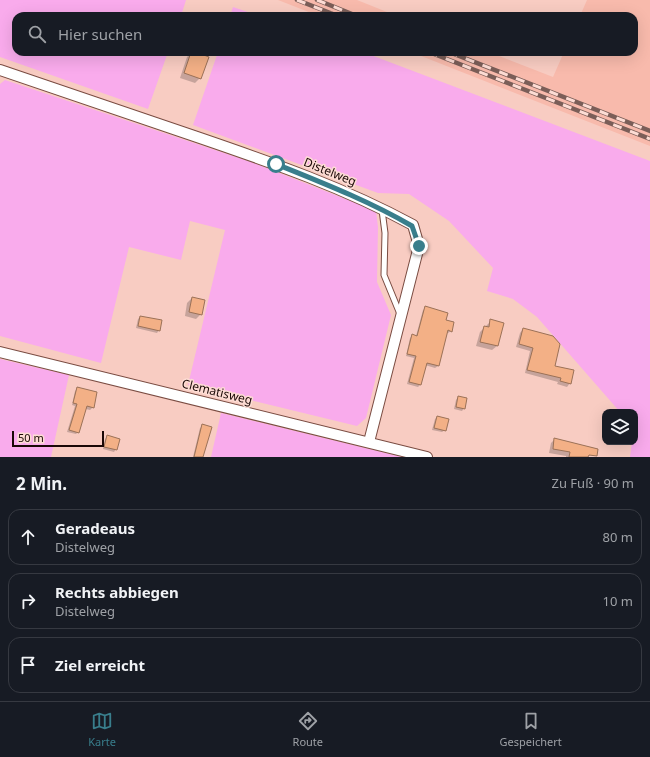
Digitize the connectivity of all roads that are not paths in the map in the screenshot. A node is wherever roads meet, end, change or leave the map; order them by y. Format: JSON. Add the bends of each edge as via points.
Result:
{"nodes":[{"id":1,"x":0,"y":70,"type":"edge"},
{"id":2,"x":382,"y":208,"type":"junction"},
{"id":3,"x":401,"y":318,"type":"junction"},
{"id":4,"x":0,"y":352,"type":"edge"},
{"id":5,"x":369,"y":442,"type":"junction"},
{"id":6,"x":427,"y":457,"type":"edge"}],
"edges":[{"from":1,"to":2,"type":"street","name":"Distelweg","via":[[276,164]]},
{"from":2,"to":3,"type":"lane","via":[[384,275]]},
{"from":2,"to":3,"type":"street","name":"Distelweg","via":[[412,226],[419,246]]},
{"from":3,"to":5,"type":"street","name":"Distelweg"},
{"from":4,"to":5,"type":"street","name":"Clematisweg"},
{"from":5,"to":6,"type":"street","name":"Clematisweg"}]}
